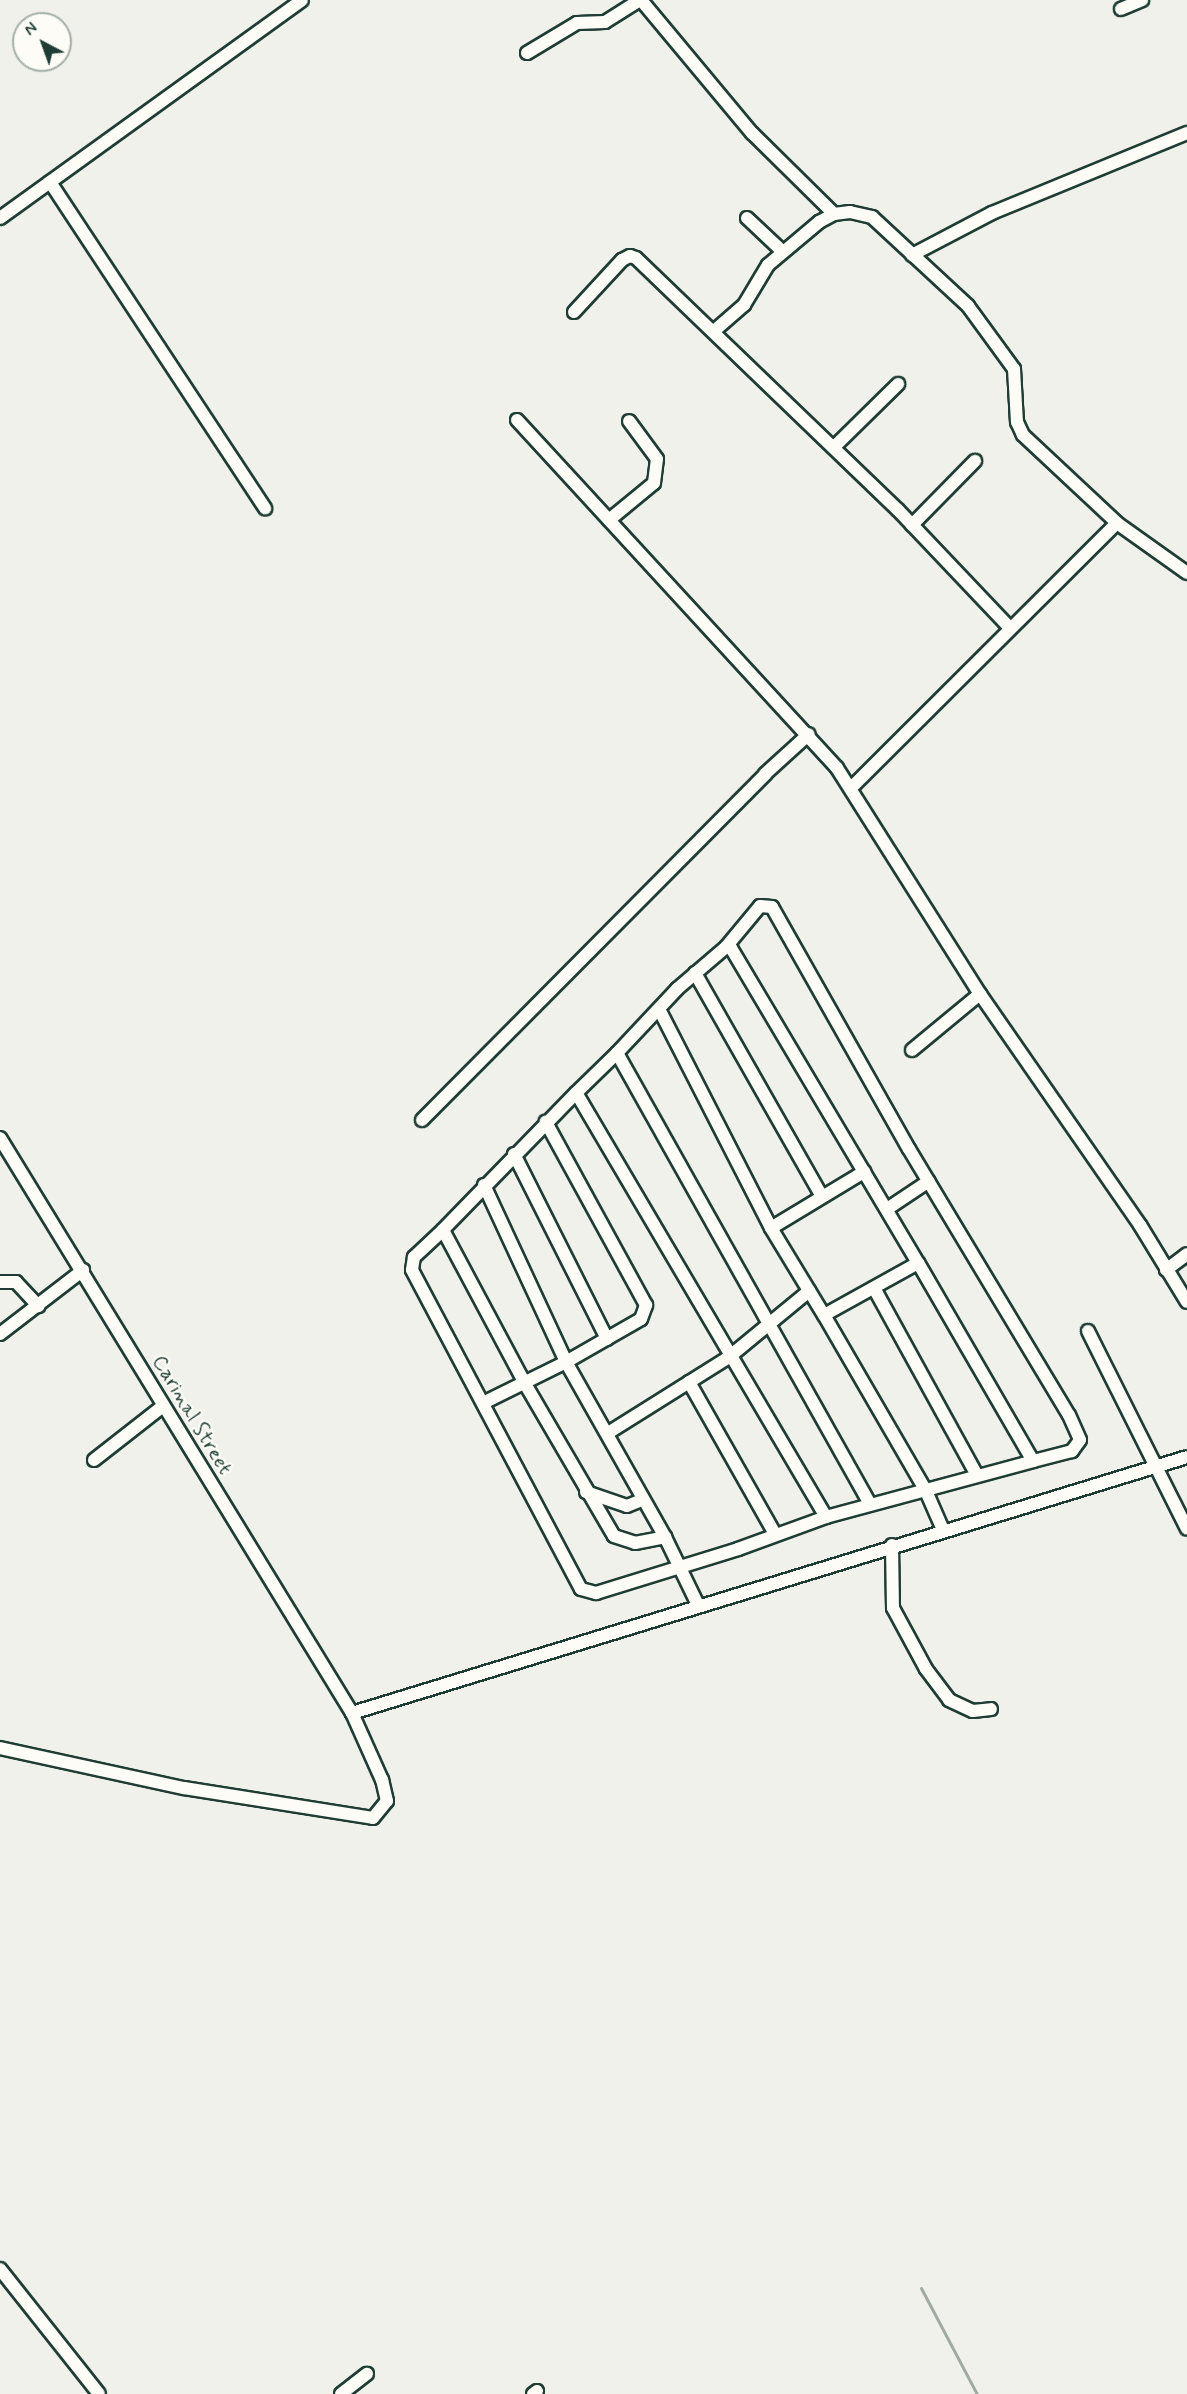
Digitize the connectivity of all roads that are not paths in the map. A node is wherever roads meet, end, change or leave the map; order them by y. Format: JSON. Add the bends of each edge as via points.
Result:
{"nodes":[{"id":1,"x":302,"y":0,"type":"edge"},
{"id":2,"x":640,"y":0,"type":"edge"},
{"id":3,"x":1142,"y":0,"type":"edge"},
{"id":4,"x":1121,"y":9,"type":"dead end"},
{"id":5,"x":527,"y":53,"type":"dead end"},
{"id":6,"x":1187,"y":133,"type":"edge"},
{"id":7,"x":50,"y":182,"type":"junction"},
{"id":8,"x":834,"y":214,"type":"junction"},
{"id":9,"x":0,"y":218,"type":"edge"},
{"id":10,"x":747,"y":218,"type":"dead end"},
{"id":11,"x":782,"y":251,"type":"junction"},
{"id":12,"x":912,"y":255,"type":"junction"},
{"id":13,"x":573,"y":312,"type":"dead end"},
{"id":14,"x":714,"y":331,"type":"junction"},
{"id":15,"x":898,"y":384,"type":"dead end"},
{"id":16,"x":517,"y":420,"type":"dead end"},
{"id":17,"x":629,"y":421,"type":"dead end"},
{"id":18,"x":834,"y":447,"type":"junction"},
{"id":19,"x":975,"y":461,"type":"dead end"},
{"id":20,"x":265,"y":508,"type":"dead end"},
{"id":21,"x":609,"y":520,"type":"junction"},
{"id":22,"x":1117,"y":523,"type":"junction"},
{"id":23,"x":912,"y":525,"type":"junction"},
{"id":24,"x":1187,"y":573,"type":"edge"},
{"id":25,"x":1009,"y":627,"type":"junction"},
{"id":26,"x":809,"y":734,"type":"junction"},
{"id":27,"x":851,"y":788,"type":"junction"},
{"id":28,"x":726,"y":947,"type":"junction"},
{"id":29,"x":695,"y":973,"type":"junction"},
{"id":30,"x":981,"y":994,"type":"junction"},
{"id":31,"x":659,"y":1009,"type":"junction"},
{"id":32,"x":912,"y":1050,"type":"dead end"},
{"id":33,"x":617,"y":1053,"type":"junction"},
{"id":34,"x":576,"y":1093,"type":"junction"},
{"id":35,"x":422,"y":1120,"type":"dead end"},
{"id":36,"x":546,"y":1122,"type":"junction"},
{"id":37,"x":0,"y":1138,"type":"edge"},
{"id":38,"x":514,"y":1154,"type":"junction"},
{"id":39,"x":864,"y":1172,"type":"junction"},
{"id":40,"x":929,"y":1181,"type":"junction"},
{"id":41,"x":484,"y":1185,"type":"junction"},
{"id":42,"x":822,"y":1197,"type":"junction"},
{"id":43,"x":887,"y":1209,"type":"junction"},
{"id":44,"x":771,"y":1228,"type":"junction"},
{"id":45,"x":443,"y":1230,"type":"junction"},
{"id":46,"x":1187,"y":1254,"type":"edge"},
{"id":47,"x":918,"y":1263,"type":"junction"},
{"id":48,"x":83,"y":1270,"type":"junction"},
{"id":49,"x":1166,"y":1270,"type":"junction"},
{"id":50,"x":0,"y":1282,"type":"edge"},
{"id":51,"x":874,"y":1288,"type":"junction"},
{"id":52,"x":808,"y":1291,"type":"junction"},
{"id":53,"x":1187,"y":1302,"type":"edge"},
{"id":54,"x":38,"y":1306,"type":"junction"},
{"id":55,"x":824,"y":1315,"type":"junction"},
{"id":56,"x":766,"y":1324,"type":"junction"},
{"id":57,"x":1088,"y":1331,"type":"dead end"},
{"id":58,"x":0,"y":1334,"type":"edge"},
{"id":59,"x":606,"y":1339,"type":"junction"},
{"id":60,"x":729,"y":1357,"type":"junction"},
{"id":61,"x":566,"y":1362,"type":"junction"},
{"id":62,"x":524,"y":1382,"type":"junction"},
{"id":63,"x":689,"y":1382,"type":"junction"},
{"id":64,"x":483,"y":1403,"type":"junction"},
{"id":65,"x":163,"y":1406,"type":"junction"},
{"id":66,"x":608,"y":1433,"type":"junction"},
{"id":67,"x":1187,"y":1457,"type":"edge"},
{"id":68,"x":94,"y":1460,"type":"dead end"},
{"id":69,"x":1033,"y":1461,"type":"junction"},
{"id":70,"x":1157,"y":1466,"type":"junction"},
{"id":71,"x":977,"y":1475,"type":"junction"},
{"id":72,"x":926,"y":1491,"type":"junction"},
{"id":73,"x":586,"y":1492,"type":"junction"},
{"id":74,"x":642,"y":1500,"type":"junction"},
{"id":75,"x":870,"y":1504,"type":"junction"},
{"id":76,"x":1182,"y":1508,"type":"edge"},
{"id":77,"x":826,"y":1517,"type":"junction"},
{"id":78,"x":1187,"y":1528,"type":"edge"},
{"id":79,"x":943,"y":1530,"type":"junction"},
{"id":80,"x":775,"y":1534,"type":"junction"},
{"id":81,"x":665,"y":1537,"type":"junction"},
{"id":82,"x":892,"y":1545,"type":"junction"},
{"id":83,"x":681,"y":1567,"type":"junction"},
{"id":84,"x":698,"y":1605,"type":"junction"},
{"id":85,"x":991,"y":1709,"type":"dead end"},
{"id":86,"x":352,"y":1713,"type":"junction"},
{"id":87,"x":0,"y":1748,"type":"edge"},
{"id":88,"x":0,"y":2269,"type":"edge"},
{"id":89,"x":367,"y":2374,"type":"dead end"},
{"id":90,"x":99,"y":2394,"type":"edge"},
{"id":91,"x":341,"y":2394,"type":"edge"}],
"edges":[{"from":1,"to":7,"type":"street"},
{"from":2,"to":5,"type":"street","via":[[605,22],[577,22]]},
{"from":2,"to":8,"type":"street","via":[[752,133]]},
{"from":3,"to":4,"type":"street"},
{"from":6,"to":12,"type":"street","via":[[992,213]]},
{"from":7,"to":9,"type":"street"},
{"from":7,"to":20,"type":"street"},
{"from":8,"to":11,"type":"street"},
{"from":8,"to":12,"type":"street","via":[[872,217]]},
{"from":10,"to":11,"type":"street"},
{"from":11,"to":14,"type":"street","via":[[768,265],[744,305]]},
{"from":12,"to":22,"type":"street","via":[[968,306],[1014,369],[1017,422],[1023,435]]},
{"from":13,"to":14,"type":"street","via":[[630,256]]},
{"from":14,"to":18,"type":"street"},
{"from":15,"to":18,"type":"street"},
{"from":16,"to":21,"type":"street"},
{"from":17,"to":21,"type":"street","via":[[657,459],[654,483]]},
{"from":18,"to":23,"type":"street"},
{"from":19,"to":23,"type":"street"},
{"from":21,"to":26,"type":"street"},
{"from":22,"to":24,"type":"street"},
{"from":22,"to":25,"type":"street"},
{"from":23,"to":25,"type":"street"},
{"from":25,"to":27,"type":"street"},
{"from":26,"to":27,"type":"street"},
{"from":26,"to":35,"type":"street"},
{"from":27,"to":30,"type":"street"},
{"from":28,"to":29,"type":"street"},
{"from":28,"to":39,"type":"street","via":[[736,951]]},
{"from":28,"to":40,"type":"street","via":[[760,906],[772,907]]},
{"from":29,"to":31,"type":"street"},
{"from":29,"to":42,"type":"street"},
{"from":30,"to":32,"type":"street"},
{"from":30,"to":49,"type":"street","via":[[1140,1225]]},
{"from":31,"to":33,"type":"street"},
{"from":31,"to":44,"type":"street"},
{"from":33,"to":34,"type":"street"},
{"from":33,"to":56,"type":"street"},
{"from":34,"to":36,"type":"street"},
{"from":34,"to":60,"type":"street"},
{"from":36,"to":38,"type":"street"},
{"from":36,"to":59,"type":"street","via":[[646,1305],[641,1319]]},
{"from":37,"to":48,"type":"street","name":"Carinal Street"},
{"from":38,"to":41,"type":"street"},
{"from":38,"to":59,"type":"street"},
{"from":39,"to":42,"type":"street"},
{"from":39,"to":43,"type":"street"},
{"from":40,"to":43,"type":"street"},
{"from":40,"to":69,"type":"street","via":[[1069,1415],[1080,1440],[1072,1451]]},
{"from":41,"to":45,"type":"street"},
{"from":41,"to":61,"type":"street"},
{"from":42,"to":44,"type":"street"},
{"from":43,"to":47,"type":"street"},
{"from":44,"to":52,"type":"street"},
{"from":45,"to":62,"type":"street"},
{"from":45,"to":64,"type":"street","via":[[414,1257],[412,1270]]},
{"from":46,"to":49,"type":"street"},
{"from":47,"to":51,"type":"street"},
{"from":47,"to":69,"type":"street"},
{"from":48,"to":54,"type":"street"},
{"from":48,"to":65,"type":"street","name":"Carinal Street"},
{"from":49,"to":53,"type":"street"},
{"from":50,"to":54,"type":"street","via":[[16,1282]]},
{"from":51,"to":55,"type":"street"},
{"from":51,"to":71,"type":"street"},
{"from":52,"to":55,"type":"street"},
{"from":52,"to":56,"type":"street"},
{"from":54,"to":58,"type":"street"},
{"from":55,"to":72,"type":"street"},
{"from":56,"to":60,"type":"street"},
{"from":56,"to":75,"type":"street"},
{"from":57,"to":70,"type":"street"},
{"from":59,"to":61,"type":"street"},
{"from":60,"to":63,"type":"street"},
{"from":60,"to":77,"type":"street"},
{"from":61,"to":62,"type":"street"},
{"from":61,"to":66,"type":"street"},
{"from":62,"to":64,"type":"street"},
{"from":62,"to":73,"type":"street"},
{"from":63,"to":66,"type":"street"},
{"from":63,"to":80,"type":"street"},
{"from":64,"to":83,"type":"street","via":[[575,1585],[596,1593]]},
{"from":65,"to":68,"type":"street"},
{"from":65,"to":86,"type":"street","name":"Carinal Street"},
{"from":66,"to":74,"type":"street"},
{"from":67,"to":70,"type":"street"},
{"from":69,"to":71,"type":"street"},
{"from":70,"to":76,"type":"street"},
{"from":70,"to":79,"type":"street"},
{"from":71,"to":72,"type":"street"},
{"from":72,"to":75,"type":"street"},
{"from":72,"to":79,"type":"street"},
{"from":73,"to":74,"type":"street","via":[[627,1506]]},
{"from":73,"to":81,"type":"street","via":[[621,1541],[644,1543]]},
{"from":74,"to":81,"type":"street"},
{"from":75,"to":77,"type":"street"},
{"from":76,"to":78,"type":"street"},
{"from":77,"to":80,"type":"street"},
{"from":79,"to":82,"type":"street"},
{"from":80,"to":83,"type":"street"},
{"from":81,"to":83,"type":"street"},
{"from":82,"to":84,"type":"street"},
{"from":82,"to":85,"type":"street","via":[[893,1608],[926,1669],[949,1700],[960,1707],[973,1711]]},
{"from":83,"to":84,"type":"street"},
{"from":84,"to":86,"type":"street"},
{"from":86,"to":87,"type":"street","name":"Carinal Street","via":[[382,1780],[387,1801],[380,1814],[367,1820],[184,1788]]},
{"from":88,"to":90,"type":"street"},
{"from":89,"to":91,"type":"street"}]}
